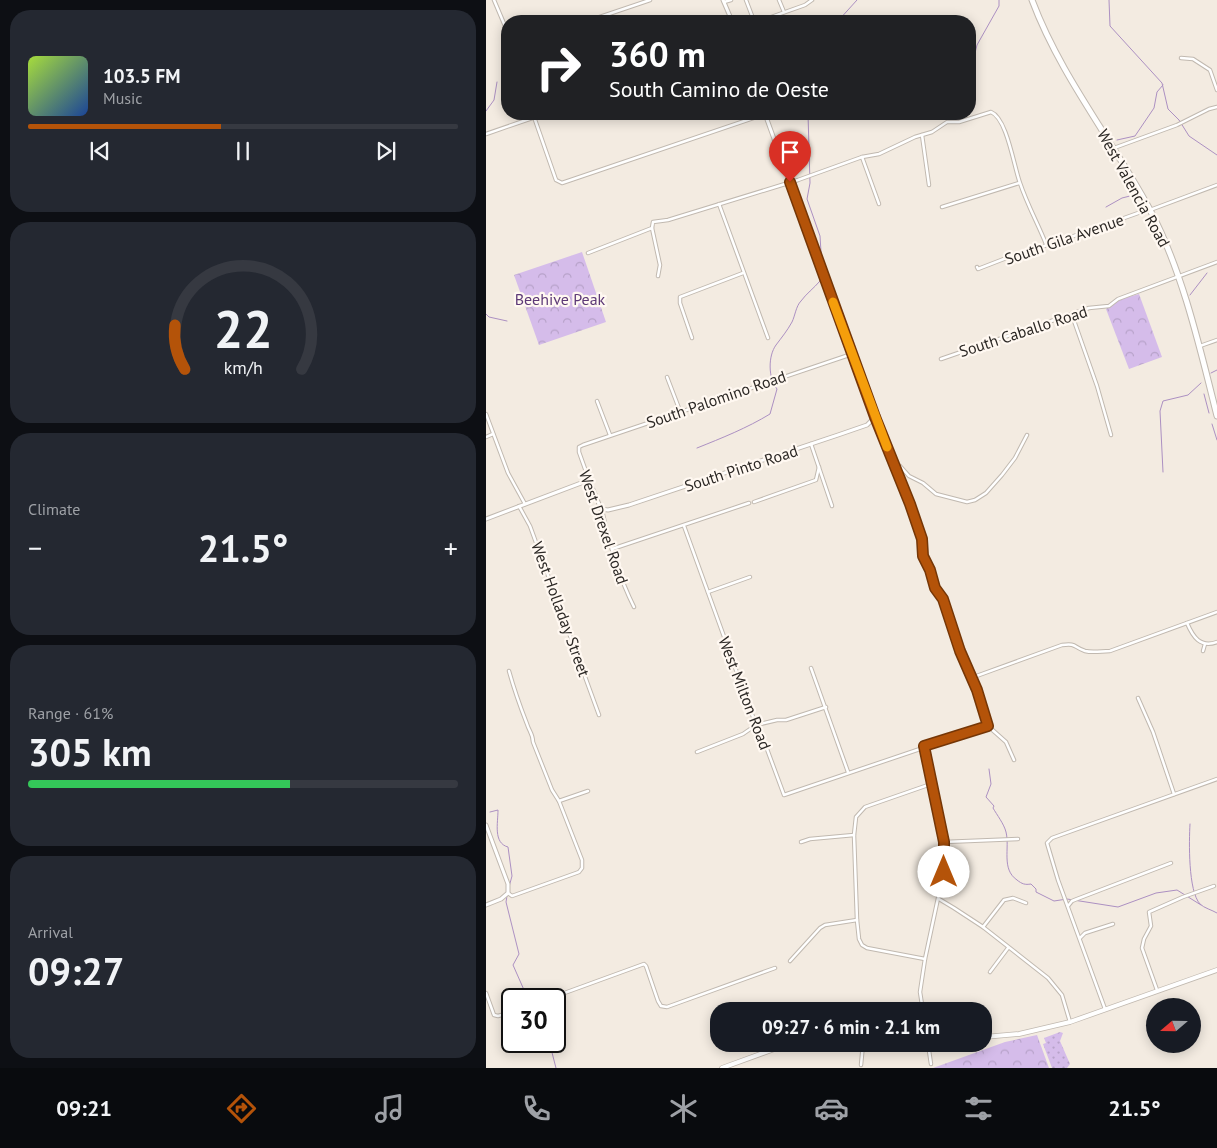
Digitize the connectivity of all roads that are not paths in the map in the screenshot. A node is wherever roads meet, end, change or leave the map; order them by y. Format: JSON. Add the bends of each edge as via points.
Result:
{"nodes":[{"id":1,"x":494,"y":0,"type":"edge"},
{"id":2,"x":650,"y":0,"type":"edge"},
{"id":3,"x":731,"y":0,"type":"edge"},
{"id":4,"x":746,"y":0,"type":"edge"},
{"id":5,"x":779,"y":0,"type":"edge"},
{"id":6,"x":812,"y":0,"type":"edge"},
{"id":7,"x":1032,"y":0,"type":"edge"},
{"id":8,"x":724,"y":1,"type":"edge"},
{"id":9,"x":784,"y":12,"type":"junction"},
{"id":10,"x":606,"y":15,"type":"edge"},
{"id":11,"x":730,"y":15,"type":"edge"},
{"id":12,"x":752,"y":15,"type":"edge"},
{"id":13,"x":776,"y":15,"type":"edge"},
{"id":14,"x":501,"y":17,"type":"edge"},
{"id":15,"x":1181,"y":58,"type":"dead end"},
{"id":16,"x":1217,"y":90,"type":"edge"},
{"id":17,"x":1217,"y":107,"type":"edge"},
{"id":18,"x":976,"y":116,"type":"edge"},
{"id":19,"x":523,"y":120,"type":"edge"},
{"id":20,"x":534,"y":120,"type":"edge"},
{"id":21,"x":747,"y":120,"type":"edge"},
{"id":22,"x":767,"y":120,"type":"edge"},
{"id":23,"x":965,"y":120,"type":"edge"},
{"id":24,"x":486,"y":134,"type":"edge"},
{"id":25,"x":922,"y":135,"type":"junction"},
{"id":26,"x":1114,"y":148,"type":"junction"},
{"id":27,"x":862,"y":157,"type":"junction"},
{"id":28,"x":790,"y":182,"type":"junction"},
{"id":29,"x":1020,"y":182,"type":"junction"},
{"id":30,"x":929,"y":185,"type":"dead end"},
{"id":31,"x":1217,"y":185,"type":"edge"},
{"id":32,"x":719,"y":204,"type":"junction"},
{"id":33,"x":879,"y":204,"type":"dead end"},
{"id":34,"x":942,"y":207,"type":"dead end"},
{"id":35,"x":1150,"y":208,"type":"junction"},
{"id":36,"x":652,"y":228,"type":"junction"},
{"id":37,"x":1046,"y":244,"type":"junction"},
{"id":38,"x":588,"y":253,"type":"dead end"},
{"id":39,"x":1217,"y":262,"type":"edge"},
{"id":40,"x":978,"y":268,"type":"dead end"},
{"id":41,"x":743,"y":273,"type":"junction"},
{"id":42,"x":658,"y":276,"type":"dead end"},
{"id":43,"x":1179,"y":277,"type":"junction"},
{"id":44,"x":1072,"y":315,"type":"junction"},
{"id":45,"x":993,"y":334,"type":"dead end"},
{"id":46,"x":692,"y":338,"type":"dead end"},
{"id":47,"x":768,"y":338,"type":"dead end"},
{"id":48,"x":994,"y":340,"type":"junction"},
{"id":49,"x":1217,"y":340,"type":"edge"},
{"id":50,"x":1198,"y":347,"type":"junction"},
{"id":51,"x":852,"y":354,"type":"junction"},
{"id":52,"x":941,"y":359,"type":"dead end"},
{"id":53,"x":667,"y":377,"type":"dead end"},
{"id":54,"x":597,"y":401,"type":"dead end"},
{"id":55,"x":680,"y":412,"type":"junction"},
{"id":56,"x":486,"y":414,"type":"edge"},
{"id":57,"x":1216,"y":414,"type":"edge"},
{"id":58,"x":875,"y":417,"type":"junction"},
{"id":59,"x":493,"y":434,"type":"junction"},
{"id":60,"x":1027,"y":434,"type":"dead end"},
{"id":61,"x":1111,"y":435,"type":"dead end"},
{"id":62,"x":610,"y":436,"type":"junction"},
{"id":63,"x":486,"y":437,"type":"edge"},
{"id":64,"x":811,"y":444,"type":"junction"},
{"id":65,"x":580,"y":446,"type":"joint"},
{"id":66,"x":892,"y":462,"type":"junction"},
{"id":67,"x":819,"y":467,"type":"junction"},
{"id":68,"x":589,"y":480,"type":"junction"},
{"id":69,"x":754,"y":502,"type":"dead end"},
{"id":70,"x":749,"y":503,"type":"dead end"},
{"id":71,"x":525,"y":504,"type":"junction"},
{"id":72,"x":519,"y":506,"type":"junction"},
{"id":73,"x":832,"y":506,"type":"dead end"},
{"id":74,"x":602,"y":510,"type":"junction"},
{"id":75,"x":486,"y":518,"type":"edge"},
{"id":76,"x":684,"y":526,"type":"junction"},
{"id":77,"x":612,"y":549,"type":"junction"},
{"id":78,"x":750,"y":577,"type":"dead end"},
{"id":79,"x":708,"y":592,"type":"junction"},
{"id":80,"x":634,"y":607,"type":"dead end"},
{"id":81,"x":1217,"y":612,"type":"edge"},
{"id":82,"x":1187,"y":623,"type":"junction"},
{"id":83,"x":1199,"y":642,"type":"junction"},
{"id":84,"x":1217,"y":642,"type":"edge"},
{"id":85,"x":1205,"y":644,"type":"junction"},
{"id":86,"x":1197,"y":646,"type":"dead end"},
{"id":87,"x":1203,"y":651,"type":"dead end"},
{"id":88,"x":811,"y":668,"type":"dead end"},
{"id":89,"x":509,"y":671,"type":"dead end"},
{"id":90,"x":971,"y":678,"type":"junction"},
{"id":91,"x":1138,"y":698,"type":"dead end"},
{"id":92,"x":826,"y":707,"type":"junction"},
{"id":93,"x":600,"y":714,"type":"dead end"},
{"id":94,"x":756,"y":725,"type":"junction"},
{"id":95,"x":988,"y":726,"type":"junction"},
{"id":96,"x":924,"y":746,"type":"junction"},
{"id":97,"x":696,"y":752,"type":"dead end"},
{"id":98,"x":1014,"y":760,"type":"dead end"},
{"id":99,"x":848,"y":772,"type":"junction"},
{"id":100,"x":1217,"y":779,"type":"edge"},
{"id":101,"x":931,"y":784,"type":"junction"},
{"id":102,"x":588,"y":791,"type":"dead end"},
{"id":103,"x":1174,"y":794,"type":"junction"},
{"id":104,"x":559,"y":801,"type":"junction"},
{"id":105,"x":486,"y":826,"type":"edge"},
{"id":106,"x":854,"y":835,"type":"junction"},
{"id":107,"x":1018,"y":839,"type":"dead end"},
{"id":108,"x":801,"y":842,"type":"dead end"},
{"id":109,"x":944,"y":842,"type":"junction"},
{"id":110,"x":1171,"y":864,"type":"dead end"},
{"id":111,"x":1214,"y":886,"type":"dead end"},
{"id":112,"x":508,"y":892,"type":"junction"},
{"id":113,"x":939,"y":899,"type":"junction"},
{"id":114,"x":1026,"y":903,"type":"dead end"},
{"id":115,"x":486,"y":905,"type":"edge"},
{"id":116,"x":1068,"y":907,"type":"junction"},
{"id":117,"x":857,"y":920,"type":"junction"},
{"id":118,"x":1113,"y":924,"type":"dead end"},
{"id":119,"x":983,"y":927,"type":"junction"},
{"id":120,"x":1080,"y":939,"type":"junction"},
{"id":121,"x":1008,"y":948,"type":"junction"},
{"id":122,"x":924,"y":959,"type":"junction"},
{"id":123,"x":790,"y":961,"type":"dead end"},
{"id":124,"x":775,"y":968,"type":"dead end"},
{"id":125,"x":1217,"y":970,"type":"edge"},
{"id":126,"x":990,"y":972,"type":"dead end"},
{"id":127,"x":566,"y":992,"type":"edge"},
{"id":128,"x":1158,"y":992,"type":"junction"},
{"id":129,"x":486,"y":993,"type":"edge"},
{"id":130,"x":922,"y":1002,"type":"edge"},
{"id":131,"x":1106,"y":1011,"type":"junction"},
{"id":132,"x":501,"y":1015,"type":"edge"},
{"id":133,"x":1070,"y":1022,"type":"junction"},
{"id":134,"x":992,"y":1036,"type":"edge"},
{"id":135,"x":766,"y":1052,"type":"edge"},
{"id":136,"x":862,"y":1052,"type":"edge"},
{"id":137,"x":929,"y":1052,"type":"edge"},
{"id":138,"x":931,"y":1064,"type":"dead end"},
{"id":139,"x":860,"y":1065,"type":"dead end"},
{"id":140,"x":722,"y":1068,"type":"edge"}],
"edges":[{"from":1,"to":14,"type":"street"},
{"from":2,"to":10,"type":"street"},
{"from":3,"to":8,"type":"street"},
{"from":4,"to":12,"type":"street"},
{"from":5,"to":9,"type":"street"},
{"from":6,"to":9,"type":"street"},
{"from":7,"to":26,"type":"main road","name":"West Valencia Road","via":[[1052,46]]},
{"from":8,"to":11,"type":"street"},
{"from":9,"to":13,"type":"street"},
{"from":15,"to":16,"type":"street","via":[[1193,59],[1210,70]]},
{"from":17,"to":26,"type":"street"},
{"from":18,"to":29,"type":"street","via":[[988,112],[999,119]]},
{"from":19,"to":24,"type":"street"},
{"from":20,"to":21,"type":"street","via":[[559,182]]},
{"from":22,"to":28,"type":"street"},
{"from":23,"to":25,"type":"street","via":[[947,122]]},
{"from":25,"to":27,"type":"street","via":[[879,154]]},
{"from":25,"to":30,"type":"street"},
{"from":26,"to":35,"type":"main road","name":"West Valencia Road"},
{"from":27,"to":28,"type":"street"},
{"from":27,"to":33,"type":"street"},
{"from":28,"to":32,"type":"street"},
{"from":28,"to":51,"type":"street"},
{"from":29,"to":34,"type":"street"},
{"from":29,"to":37,"type":"street"},
{"from":31,"to":35,"type":"street","name":"South Gila Avenue"},
{"from":32,"to":36,"type":"street","via":[[653,222]]},
{"from":32,"to":41,"type":"street"},
{"from":35,"to":37,"type":"street","name":"South Gila Avenue"},
{"from":35,"to":43,"type":"main road","name":"West Valencia Road"},
{"from":36,"to":38,"type":"street"},
{"from":36,"to":42,"type":"street","via":[[660,265]]},
{"from":37,"to":40,"type":"street","name":"South Gila Avenue"},
{"from":39,"to":43,"type":"street","name":"South Caballo Road"},
{"from":41,"to":46,"type":"street","via":[[680,297]]},
{"from":41,"to":47,"type":"street"},
{"from":43,"to":44,"type":"street","name":"South Caballo Road","via":[[1118,299],[1109,306],[1089,308]]},
{"from":43,"to":50,"type":"main road","name":"West Valencia Road"},
{"from":44,"to":48,"type":"street","name":"South Caballo Road"},
{"from":44,"to":61,"type":"street"},
{"from":45,"to":48,"type":"street"},
{"from":48,"to":52,"type":"street","name":"South Caballo Road"},
{"from":49,"to":50,"type":"street"},
{"from":50,"to":57,"type":"main road","name":"West Valencia Road"},
{"from":51,"to":55,"type":"street","name":"South Palomino Road"},
{"from":51,"to":58,"type":"street"},
{"from":53,"to":55,"type":"street"},
{"from":54,"to":62,"type":"street"},
{"from":55,"to":62,"type":"street","name":"South Palomino Road"},
{"from":56,"to":59,"type":"street"},
{"from":58,"to":64,"type":"street","name":"South Pinto Road","via":[[867,425]]},
{"from":58,"to":66,"type":"street"},
{"from":59,"to":63,"type":"street"},
{"from":59,"to":71,"type":"street","via":[[508,473]]},
{"from":60,"to":66,"type":"street","via":[[1002,476],[986,492],[967,502],[936,494]]},
{"from":62,"to":65,"type":"street","name":"South Palomino Road"},
{"from":64,"to":67,"type":"street"},
{"from":64,"to":74,"type":"street","name":"South Pinto Road","via":[[629,505]]},
{"from":65,"to":68,"type":"street","name":"West Drexel Road","via":[[579,452]]},
{"from":66,"to":90,"type":"street","via":[[922,539],[923,556],[935,588],[943,599]]},
{"from":67,"to":69,"type":"street","via":[[816,480]]},
{"from":67,"to":73,"type":"street"},
{"from":68,"to":71,"type":"street"},
{"from":68,"to":74,"type":"street","name":"West Drexel Road"},
{"from":70,"to":76,"type":"street"},
{"from":71,"to":72,"type":"street"},
{"from":72,"to":75,"type":"street"},
{"from":72,"to":93,"type":"street","name":"West Holladay Street","via":[[530,526]]},
{"from":74,"to":77,"type":"street","name":"West Drexel Road"},
{"from":76,"to":77,"type":"street"},
{"from":76,"to":79,"type":"street","name":"West Milton Road"},
{"from":77,"to":80,"type":"street","name":"West Drexel Road"},
{"from":78,"to":79,"type":"street"},
{"from":79,"to":94,"type":"street","name":"West Milton Road"},
{"from":81,"to":82,"type":"street"},
{"from":82,"to":83,"type":"street"},
{"from":82,"to":90,"type":"street","via":[[1110,650],[1090,651],[1071,644],[1062,645]]},
{"from":83,"to":85,"type":"street"},
{"from":83,"to":86,"type":"street"},
{"from":84,"to":85,"type":"street"},
{"from":85,"to":87,"type":"street"},
{"from":88,"to":92,"type":"street"},
{"from":89,"to":104,"type":"street","via":[[533,742]]},
{"from":90,"to":95,"type":"street"},
{"from":91,"to":103,"type":"street"},
{"from":92,"to":94,"type":"street","via":[[786,720]]},
{"from":92,"to":99,"type":"street"},
{"from":94,"to":97,"type":"street","via":[[743,734]]},
{"from":94,"to":99,"type":"street","name":"West Milton Road","via":[[784,795]]},
{"from":95,"to":96,"type":"street"},
{"from":95,"to":98,"type":"street","via":[[1006,742]]},
{"from":96,"to":99,"type":"street"},
{"from":96,"to":101,"type":"street"},
{"from":100,"to":103,"type":"street"},
{"from":101,"to":106,"type":"street","via":[[865,807],[856,817]]},
{"from":101,"to":109,"type":"street"},
{"from":102,"to":104,"type":"street"},
{"from":103,"to":116,"type":"street","via":[[1052,838],[1047,843]]},
{"from":104,"to":112,"type":"street","via":[[582,860],[582,868],[579,872],[512,896]]},
{"from":105,"to":112,"type":"street","via":[[508,884]]},
{"from":106,"to":108,"type":"street"},
{"from":106,"to":117,"type":"street"},
{"from":107,"to":109,"type":"street"},
{"from":109,"to":113,"type":"street"},
{"from":110,"to":116,"type":"street","via":[[1077,899]]},
{"from":111,"to":128,"type":"street","via":[[1149,912],[1151,926],[1142,948]]},
{"from":112,"to":115,"type":"street"},
{"from":113,"to":119,"type":"street"},
{"from":113,"to":122,"type":"street"},
{"from":114,"to":119,"type":"street","via":[[1013,898],[1004,900]]},
{"from":116,"to":120,"type":"street"},
{"from":117,"to":122,"type":"street","via":[[859,939],[867,948]]},
{"from":117,"to":123,"type":"street","via":[[820,928]]},
{"from":118,"to":120,"type":"street","via":[[1085,933]]},
{"from":119,"to":121,"type":"street"},
{"from":120,"to":131,"type":"street"},
{"from":121,"to":126,"type":"street"},
{"from":121,"to":133,"type":"street","via":[[1048,978],[1062,995]]},
{"from":122,"to":130,"type":"street"},
{"from":124,"to":127,"type":"street","via":[[667,1007],[658,1001],[644,964]]},
{"from":125,"to":128,"type":"main road"},
{"from":128,"to":131,"type":"main road"},
{"from":129,"to":132,"type":"street","via":[[494,1015]]},
{"from":131,"to":133,"type":"main road"},
{"from":133,"to":134,"type":"main road","via":[[1019,1034]]},
{"from":135,"to":140,"type":"main road"},
{"from":136,"to":139,"type":"street"},
{"from":137,"to":138,"type":"street"}]}
